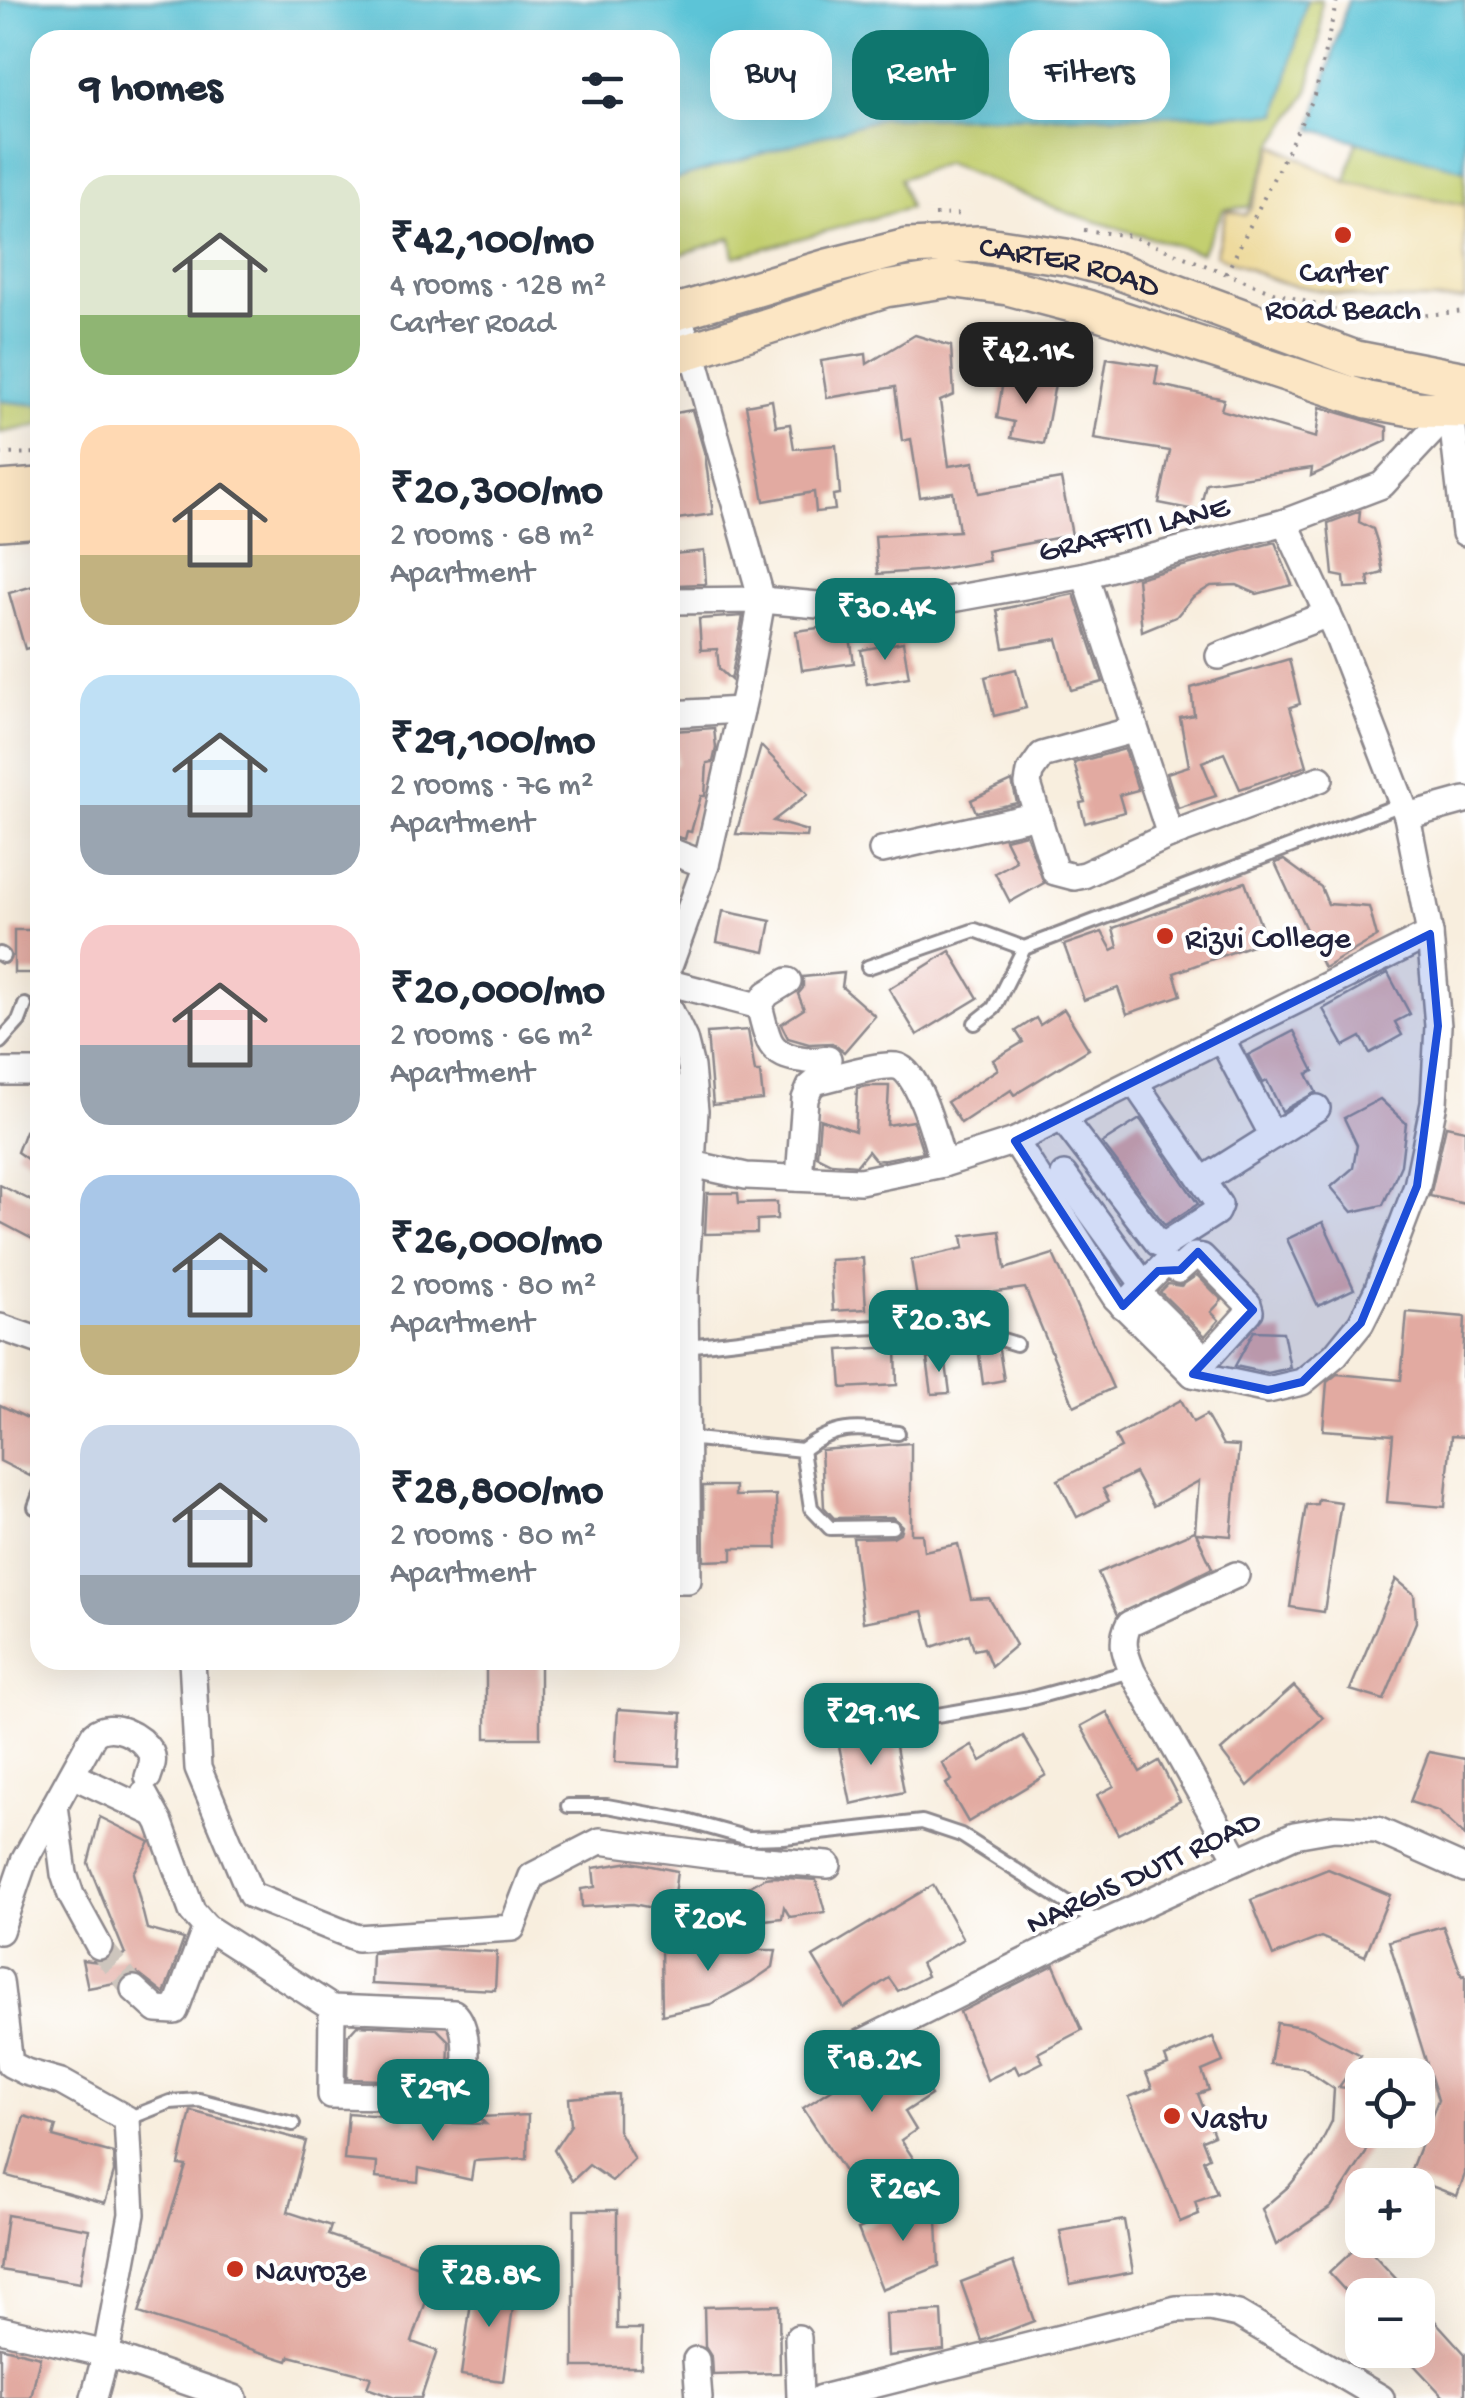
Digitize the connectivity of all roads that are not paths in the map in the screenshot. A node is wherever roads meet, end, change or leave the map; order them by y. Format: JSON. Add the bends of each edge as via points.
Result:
{"nodes":[{"id":1,"x":680,"y":311,"type":"edge"},
{"id":2,"x":681,"y":353,"type":"edge"},
{"id":3,"x":1460,"y":395,"type":"edge"},
{"id":4,"x":30,"y":487,"type":"edge"},
{"id":5,"x":0,"y":490,"type":"edge"},
{"id":6,"x":30,"y":520,"type":"edge"},
{"id":7,"x":0,"y":522,"type":"edge"},
{"id":8,"x":1285,"y":522,"type":"junction"},
{"id":9,"x":1465,"y":534,"type":"edge"},
{"id":10,"x":1085,"y":576,"type":"junction"},
{"id":11,"x":762,"y":600,"type":"junction"},
{"id":12,"x":680,"y":601,"type":"edge"},
{"id":13,"x":1328,"y":614,"type":"junction"},
{"id":14,"x":1218,"y":656,"type":"dead end"},
{"id":15,"x":741,"y":710,"type":"junction"},
{"id":16,"x":680,"y":713,"type":"edge"},
{"id":17,"x":1133,"y":730,"type":"junction"},
{"id":18,"x":1320,"y":779,"type":"dead end"},
{"id":19,"x":1465,"y":800,"type":"edge"},
{"id":20,"x":1404,"y":810,"type":"junction"},
{"id":21,"x":1038,"y":815,"type":"junction"},
{"id":22,"x":1170,"y":835,"type":"junction"},
{"id":23,"x":882,"y":850,"type":"dead end"},
{"id":24,"x":680,"y":854,"type":"edge"},
{"id":25,"x":706,"y":865,"type":"junction"},
{"id":26,"x":1430,"y":934,"type":"junction"},
{"id":27,"x":1024,"y":948,"type":"junction"},
{"id":28,"x":680,"y":966,"type":"edge"},
{"id":29,"x":868,"y":966,"type":"dead end"},
{"id":30,"x":788,"y":981,"type":"dead end"},
{"id":31,"x":680,"y":990,"type":"edge"},
{"id":32,"x":25,"y":1005,"type":"dead end"},
{"id":33,"x":759,"y":1006,"type":"junction"},
{"id":34,"x":680,"y":1019,"type":"edge"},
{"id":35,"x":975,"y":1023,"type":"dead end"},
{"id":36,"x":1221,"y":1038,"type":"junction"},
{"id":37,"x":0,"y":1042,"type":"edge"},
{"id":38,"x":828,"y":1060,"type":"dead end"},
{"id":39,"x":0,"y":1072,"type":"edge"},
{"id":40,"x":30,"y":1072,"type":"edge"},
{"id":41,"x":1134,"y":1082,"type":"junction"},
{"id":42,"x":680,"y":1090,"type":"edge"},
{"id":43,"x":1317,"y":1108,"type":"dead end"},
{"id":44,"x":1062,"y":1118,"type":"junction"},
{"id":45,"x":680,"y":1124,"type":"edge"},
{"id":46,"x":680,"y":1133,"type":"edge"},
{"id":47,"x":1273,"y":1136,"type":"junction"},
{"id":48,"x":1015,"y":1141,"type":"junction"},
{"id":49,"x":680,"y":1152,"type":"edge"},
{"id":50,"x":943,"y":1164,"type":"junction"},
{"id":51,"x":1064,"y":1175,"type":"dead end"},
{"id":52,"x":799,"y":1178,"type":"junction"},
{"id":53,"x":1204,"y":1180,"type":"junction"},
{"id":54,"x":1134,"y":1295,"type":"junction"},
{"id":55,"x":680,"y":1306,"type":"edge"},
{"id":56,"x":0,"y":1327,"type":"edge"},
{"id":57,"x":30,"y":1337,"type":"edge"},
{"id":58,"x":1016,"y":1344,"type":"dead end"},
{"id":59,"x":686,"y":1346,"type":"junction"},
{"id":60,"x":1199,"y":1367,"type":"junction"},
{"id":61,"x":898,"y":1432,"type":"dead end"},
{"id":62,"x":686,"y":1438,"type":"junction"},
{"id":63,"x":802,"y":1450,"type":"junction"},
{"id":64,"x":892,"y":1527,"type":"dead end"},
{"id":65,"x":1236,"y":1575,"type":"dead end"},
{"id":66,"x":680,"y":1580,"type":"edge"},
{"id":67,"x":193,"y":1670,"type":"edge"},
{"id":68,"x":1132,"y":1671,"type":"junction"},
{"id":69,"x":897,"y":1722,"type":"dead end"},
{"id":70,"x":72,"y":1774,"type":"junction"},
{"id":71,"x":148,"y":1795,"type":"junction"},
{"id":72,"x":56,"y":1804,"type":"junction"},
{"id":73,"x":568,"y":1806,"type":"dead end"},
{"id":74,"x":1236,"y":1859,"type":"junction"},
{"id":75,"x":828,"y":1865,"type":"dead end"},
{"id":76,"x":1465,"y":1868,"type":"edge"},
{"id":77,"x":1100,"y":1924,"type":"junction"},
{"id":78,"x":206,"y":1928,"type":"junction"},
{"id":79,"x":0,"y":1931,"type":"edge"},
{"id":80,"x":99,"y":1946,"type":"tunnel mouth"},
{"id":81,"x":0,"y":1981,"type":"edge"},
{"id":82,"x":134,"y":1989,"type":"tunnel mouth"},
{"id":83,"x":332,"y":2008,"type":"junction"},
{"id":84,"x":857,"y":2045,"type":"dead end"},
{"id":85,"x":127,"y":2119,"type":"junction"},
{"id":86,"x":293,"y":2124,"type":"dead end"},
{"id":87,"x":0,"y":2328,"type":"edge"},
{"id":88,"x":798,"y":2338,"type":"dead end"},
{"id":89,"x":106,"y":2354,"type":"junction"},
{"id":90,"x":696,"y":2360,"type":"dead end"},
{"id":91,"x":94,"y":2398,"type":"edge"},
{"id":92,"x":234,"y":2398,"type":"edge"},
{"id":93,"x":699,"y":2398,"type":"edge"},
{"id":94,"x":800,"y":2398,"type":"edge"},
{"id":95,"x":821,"y":2398,"type":"edge"},
{"id":96,"x":1381,"y":2398,"type":"edge"}],
"edges":[{"from":1,"to":3,"type":"main road","name":"CARTER ROAD","via":[[907,247],[980,244],[1082,261]]},
{"from":2,"to":3,"type":"main road","name":"CARTER ROAD","via":[[885,289],[950,280],[1087,308],[1368,400]]},
{"from":2,"to":11,"type":"street"},
{"from":3,"to":8,"type":"street","name":"GRAFFITI LANE","via":[[1382,485]]},
{"from":3,"to":9,"type":"street"},
{"from":4,"to":5,"type":"main road"},
{"from":6,"to":7,"type":"main road"},
{"from":8,"to":10,"type":"street","name":"GRAFFITI LANE"},
{"from":8,"to":13,"type":"street"},
{"from":10,"to":11,"type":"street","name":"GRAFFITI LANE","via":[[886,611]]},
{"from":10,"to":17,"type":"street"},
{"from":11,"to":12,"type":"street","name":"GRAFFITI LANE"},
{"from":11,"to":15,"type":"street"},
{"from":13,"to":14,"type":"street"},
{"from":13,"to":20,"type":"street"},
{"from":15,"to":16,"type":"street"},
{"from":15,"to":25,"type":"street"},
{"from":17,"to":21,"type":"street","via":[[1042,755],[1028,784]]},
{"from":17,"to":22,"type":"street"},
{"from":18,"to":22,"type":"street"},
{"from":19,"to":20,"type":"street"},
{"from":20,"to":26,"type":"street"},
{"from":20,"to":27,"type":"lane"},
{"from":21,"to":22,"type":"street","via":[[1056,872],[1074,876]]},
{"from":21,"to":23,"type":"street"},
{"from":24,"to":25,"type":"street"},
{"from":25,"to":28,"type":"street"},
{"from":26,"to":36,"type":"street"},
{"from":26,"to":60,"type":"street","via":[[1438,1026],[1434,1103],[1417,1186],[1361,1323],[1302,1382],[1268,1390]]},
{"from":27,"to":29,"type":"lane","via":[[976,930]]},
{"from":27,"to":35,"type":"lane","via":[[994,1008]]},
{"from":30,"to":33,"type":"street"},
{"from":31,"to":33,"type":"street"},
{"from":32,"to":37,"type":"lane"},
{"from":33,"to":38,"type":"street","via":[[776,1053]]},
{"from":34,"to":46,"type":"street","via":[[694,1086]]},
{"from":36,"to":41,"type":"street"},
{"from":36,"to":47,"type":"street"},
{"from":39,"to":40,"type":"street"},
{"from":41,"to":44,"type":"street"},
{"from":41,"to":53,"type":"street"},
{"from":42,"to":45,"type":"street"},
{"from":43,"to":47,"type":"street"},
{"from":44,"to":48,"type":"street"},
{"from":44,"to":53,"type":"street","via":[[1162,1244],[1219,1209]]},
{"from":47,"to":53,"type":"street"},
{"from":48,"to":50,"type":"street"},
{"from":48,"to":54,"type":"street"},
{"from":49,"to":52,"type":"street","via":[[746,1176]]},
{"from":50,"to":52,"type":"street","via":[[860,1181]]},
{"from":50,"to":52,"type":"street","via":[[918,1089],[906,1071],[893,1066],[810,1087]]},
{"from":51,"to":54,"type":"street"},
{"from":54,"to":60,"type":"street"},
{"from":54,"to":60,"type":"street","via":[[1164,1264],[1178,1270],[1200,1255],[1248,1304],[1250,1311]]},
{"from":55,"to":59,"type":"street"},
{"from":56,"to":57,"type":"street"},
{"from":58,"to":59,"type":"lane","via":[[976,1331],[862,1328]]},
{"from":59,"to":62,"type":"street"},
{"from":61,"to":63,"type":"lane","via":[[849,1428]]},
{"from":62,"to":63,"type":"lane"},
{"from":62,"to":66,"type":"street","via":[[688,1580]]},
{"from":63,"to":64,"type":"lane","via":[[811,1508],[830,1528]]},
{"from":65,"to":68,"type":"street","via":[[1129,1624],[1123,1649]]},
{"from":67,"to":75,"type":"street","via":[[198,1768],[251,1895],[357,1938],[512,1928],[532,1876],[600,1840]]},
{"from":68,"to":69,"type":"lane","via":[[1029,1699]]},
{"from":68,"to":74,"type":"street"},
{"from":70,"to":71,"type":"street"},
{"from":70,"to":71,"type":"street","via":[[94,1734],[107,1727],[124,1730],[153,1758]]},
{"from":70,"to":72,"type":"street"},
{"from":71,"to":78,"type":"street","via":[[192,1911]]},
{"from":72,"to":79,"type":"street","via":[[24,1861]]},
{"from":72,"to":80,"type":"street","via":[[64,1874]]},
{"from":73,"to":77,"type":"lane","via":[[607,1806],[748,1838],[922,1822],[961,1835]]},
{"from":74,"to":76,"type":"street","name":"NARGIS DUTT ROAD","via":[[1294,1835],[1334,1828],[1377,1830]]},
{"from":74,"to":77,"type":"street","name":"NARGIS DUTT ROAD"},
{"from":77,"to":84,"type":"street","name":"NARGIS DUTT ROAD"},
{"from":78,"to":82,"type":"street","via":[[174,2011],[158,2010]]},
{"from":78,"to":83,"type":"street"},
{"from":81,"to":85,"type":"street","via":[[10,2064],[61,2082]]},
{"from":83,"to":83,"type":"street","via":[[454,2013],[464,2029],[462,2093],[330,2095]]},
{"from":85,"to":86,"type":"lane","via":[[170,2102],[198,2100]]},
{"from":85,"to":89,"type":"street","via":[[132,2214]]},
{"from":87,"to":89,"type":"street"},
{"from":88,"to":94,"type":"street"},
{"from":89,"to":91,"type":"street"},
{"from":89,"to":92,"type":"street"},
{"from":90,"to":93,"type":"street"},
{"from":95,"to":96,"type":"street","via":[[1176,2309],[1210,2308],[1238,2314]]}]}
